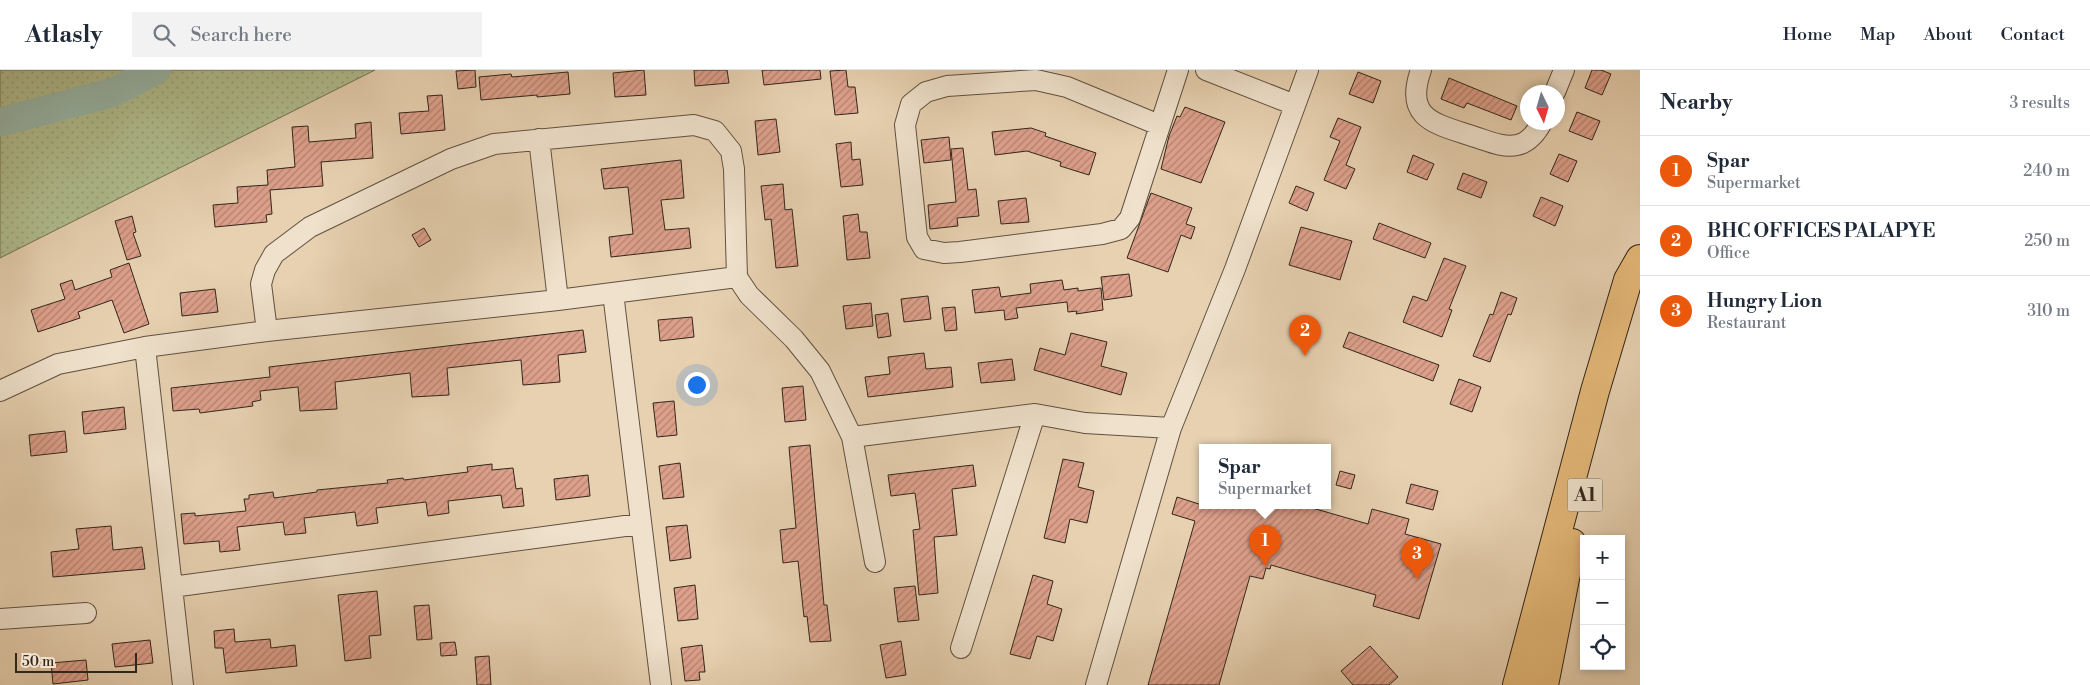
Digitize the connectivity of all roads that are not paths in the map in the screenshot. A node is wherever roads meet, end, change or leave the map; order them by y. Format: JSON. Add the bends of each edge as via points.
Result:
{"nodes":[{"id":1,"x":1178,"y":70,"type":"edge"},
{"id":2,"x":1206,"y":70,"type":"edge"},
{"id":3,"x":1308,"y":70,"type":"edge"},
{"id":4,"x":1422,"y":70,"type":"edge"},
{"id":5,"x":1564,"y":70,"type":"edge"},
{"id":6,"x":1558,"y":85,"type":"edge"},
{"id":7,"x":1295,"y":105,"type":"junction"},
{"id":8,"x":1159,"y":124,"type":"junction"},
{"id":9,"x":1538,"y":130,"type":"edge"},
{"id":10,"x":539,"y":139,"type":"junction"},
{"id":11,"x":1640,"y":259,"type":"edge"},
{"id":12,"x":736,"y":277,"type":"junction"},
{"id":13,"x":613,"y":293,"type":"junction"},
{"id":14,"x":1640,"y":296,"type":"edge"},
{"id":15,"x":558,"y":300,"type":"junction"},
{"id":16,"x":267,"y":331,"type":"junction"},
{"id":17,"x":145,"y":347,"type":"junction"},
{"id":18,"x":0,"y":391,"type":"edge"},
{"id":19,"x":1036,"y":414,"type":"junction"},
{"id":20,"x":1171,"y":428,"type":"junction"},
{"id":21,"x":852,"y":437,"type":"junction"},
{"id":22,"x":640,"y":524,"type":"junction"},
{"id":23,"x":875,"y":562,"type":"dead end"},
{"id":24,"x":172,"y":587,"type":"junction"},
{"id":25,"x":86,"y":613,"type":"dead end"},
{"id":26,"x":0,"y":619,"type":"edge"},
{"id":27,"x":961,"y":648,"type":"dead end"},
{"id":28,"x":183,"y":685,"type":"edge"},
{"id":29,"x":660,"y":685,"type":"edge"},
{"id":30,"x":1096,"y":685,"type":"edge"},
{"id":31,"x":1517,"y":685,"type":"edge"},
{"id":32,"x":1544,"y":685,"type":"edge"}],
"edges":[{"from":1,"to":8,"type":"street"},
{"from":2,"to":7,"type":"street"},
{"from":3,"to":7,"type":"street"},
{"from":4,"to":9,"type":"street","via":[[1415,90],[1417,104],[1428,119],[1499,144],[1517,145]]},
{"from":5,"to":6,"type":"street"},
{"from":7,"to":20,"type":"street"},
{"from":8,"to":8,"type":"street","via":[[1130,218],[1122,229],[944,253],[924,249],[916,237],[905,125],[911,104],[926,92],[947,86],[1036,80],[1067,87]]},
{"from":10,"to":12,"type":"street","via":[[694,125],[715,131],[731,151],[734,169]]},
{"from":10,"to":15,"type":"street"},
{"from":10,"to":16,"type":"street","via":[[494,144],[451,159],[310,227],[274,254],[265,270],[261,284]]},
{"from":11,"to":31,"type":"highway","number":"A1","via":[[1628,280],[1595,391]]},
{"from":12,"to":13,"type":"street"},
{"from":12,"to":21,"type":"street","via":[[820,371]]},
{"from":13,"to":15,"type":"street"},
{"from":13,"to":22,"type":"street"},
{"from":14,"to":32,"type":"highway","number":"A1","via":[[1610,395],[1572,543]]},
{"from":15,"to":16,"type":"street"},
{"from":16,"to":17,"type":"street"},
{"from":17,"to":18,"type":"street","via":[[58,364]]},
{"from":17,"to":24,"type":"street"},
{"from":19,"to":20,"type":"street","via":[[1085,423]]},
{"from":19,"to":21,"type":"street"},
{"from":19,"to":27,"type":"street"},
{"from":20,"to":30,"type":"street"},
{"from":21,"to":23,"type":"street"},
{"from":22,"to":24,"type":"street"},
{"from":22,"to":29,"type":"street"},
{"from":24,"to":28,"type":"street"},
{"from":25,"to":26,"type":"street"}]}
